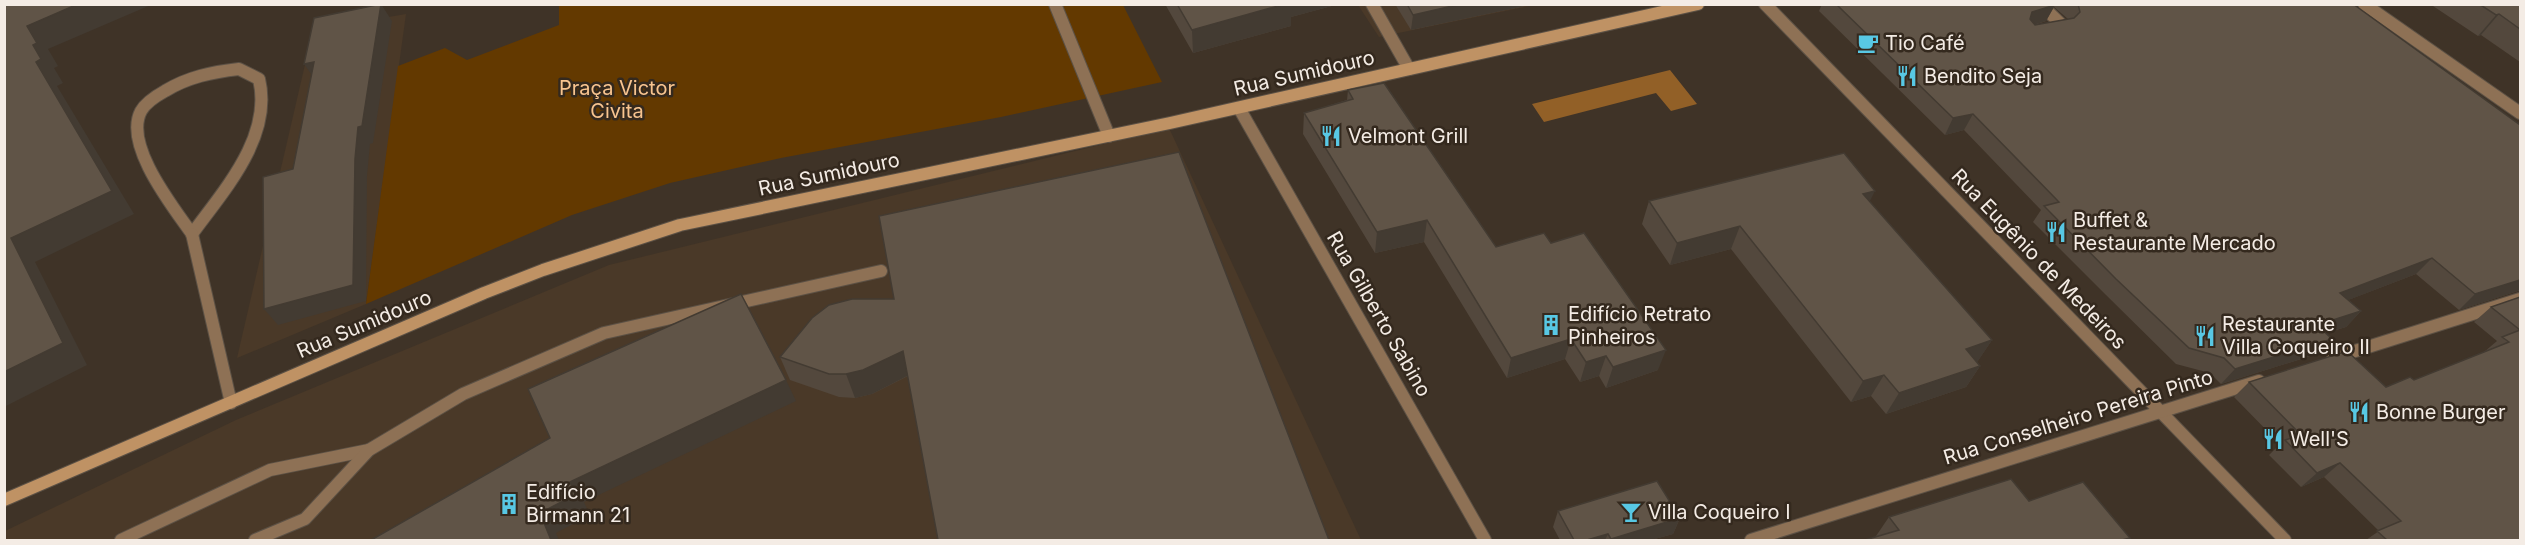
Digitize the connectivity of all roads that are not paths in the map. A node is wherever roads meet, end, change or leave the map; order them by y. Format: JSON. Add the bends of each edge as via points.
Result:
{"nodes":[{"id":1,"x":1055,"y":4,"type":"edge"},
{"id":2,"x":1372,"y":4,"type":"edge"},
{"id":3,"x":1698,"y":4,"type":"edge"},
{"id":4,"x":1765,"y":4,"type":"edge"},
{"id":5,"x":2040,"y":4,"type":"edge"},
{"id":6,"x":2364,"y":4,"type":"edge"},
{"id":7,"x":2041,"y":31,"type":"edge"},
{"id":8,"x":1409,"y":69,"type":"junction"},
{"id":9,"x":1239,"y":108,"type":"junction"},
{"id":10,"x":2520,"y":113,"type":"edge"},
{"id":11,"x":1108,"y":136,"type":"junction"},
{"id":12,"x":192,"y":234,"type":"junction"},
{"id":13,"x":881,"y":271,"type":"dead end"},
{"id":14,"x":2520,"y":299,"type":"edge"},
{"id":15,"x":2317,"y":363,"type":"edge"},
{"id":16,"x":2272,"y":377,"type":"edge"},
{"id":17,"x":231,"y":403,"type":"junction"},
{"id":18,"x":2161,"y":411,"type":"junction"},
{"id":19,"x":369,"y":450,"type":"junction"},
{"id":20,"x":4,"y":500,"type":"edge"},
{"id":21,"x":121,"y":540,"type":"edge"},
{"id":22,"x":255,"y":540,"type":"edge"},
{"id":23,"x":1485,"y":540,"type":"edge"},
{"id":24,"x":1751,"y":540,"type":"edge"},
{"id":25,"x":2285,"y":540,"type":"edge"}],
"edges":[{"from":1,"to":11,"type":"street"},
{"from":2,"to":8,"type":"street"},
{"from":3,"to":8,"type":"main road","name":"Rua Sumidouro"},
{"from":4,"to":18,"type":"street","name":"Rua Eugênio de Medeiros"},
{"from":5,"to":7,"type":"street","via":[[2063,26]]},
{"from":6,"to":10,"type":"street"},
{"from":8,"to":9,"type":"main road","name":"Rua Sumidouro"},
{"from":9,"to":11,"type":"main road","name":"Rua Sumidouro"},
{"from":9,"to":23,"type":"street","name":"Rua Gilberto Sabino"},
{"from":11,"to":17,"type":"main road","name":"Rua Sumidouro","via":[[680,225],[504,285]]},
{"from":12,"to":12,"type":"street","via":[[145,160],[137,132],[139,114],[151,100],[183,80],[206,72],[239,69],[260,80],[263,104],[254,137],[229,184]]},
{"from":12,"to":17,"type":"street"},
{"from":13,"to":19,"type":"street","via":[[604,333],[464,394]]},
{"from":14,"to":15,"type":"street"},
{"from":16,"to":18,"type":"street","name":"Rua Conselheiro Pereira Pinto"},
{"from":17,"to":20,"type":"main road","name":"Rua Sumidouro"},
{"from":18,"to":24,"type":"street","name":"Rua Conselheiro Pereira Pinto"},
{"from":18,"to":25,"type":"street","name":"Rua Eugênio de Medeiros"},
{"from":19,"to":21,"type":"street","via":[[270,470]]},
{"from":19,"to":22,"type":"street","via":[[305,519]]}]}
